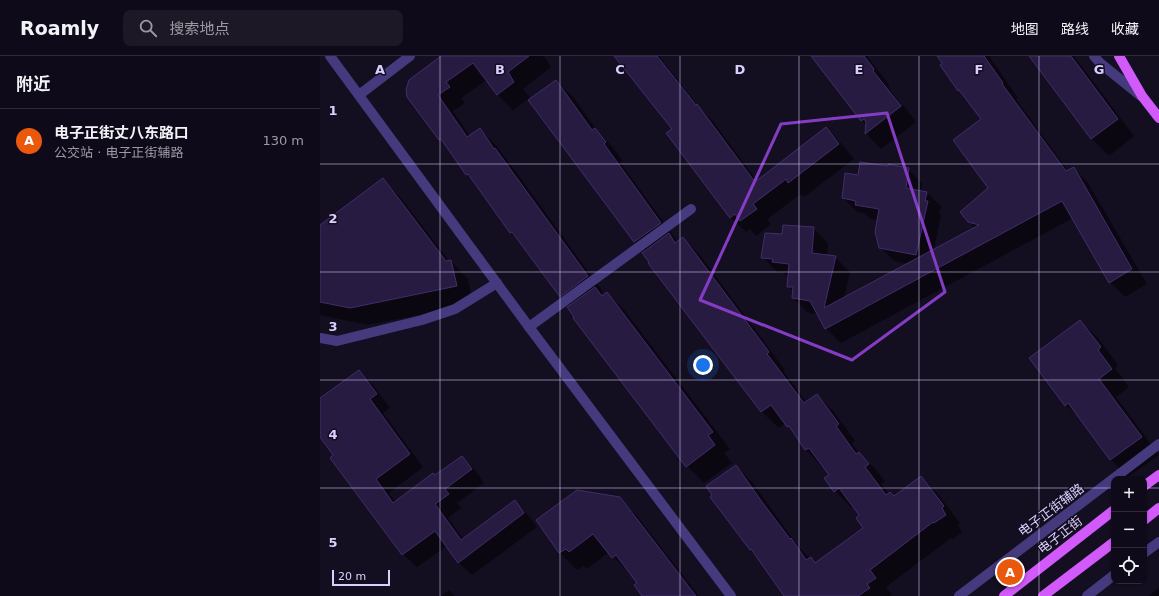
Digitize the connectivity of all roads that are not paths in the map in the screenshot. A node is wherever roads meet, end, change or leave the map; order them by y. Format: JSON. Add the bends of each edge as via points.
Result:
{"nodes":[{"id":1,"x":330,"y":56,"type":"edge"},
{"id":2,"x":410,"y":56,"type":"edge"},
{"id":3,"x":1094,"y":56,"type":"edge"},
{"id":4,"x":1119,"y":56,"type":"edge"},
{"id":5,"x":359,"y":95,"type":"junction"},
{"id":6,"x":1142,"y":96,"type":"junction"},
{"id":7,"x":1159,"y":118,"type":"edge"},
{"id":8,"x":691,"y":209,"type":"dead end"},
{"id":9,"x":498,"y":283,"type":"junction"},
{"id":10,"x":529,"y":327,"type":"junction"},
{"id":11,"x":320,"y":338,"type":"edge"},
{"id":12,"x":1159,"y":444,"type":"edge"},
{"id":13,"x":1159,"y":475,"type":"edge"},
{"id":14,"x":1147,"y":484,"type":"edge"},
{"id":15,"x":1159,"y":508,"type":"edge"},
{"id":16,"x":1111,"y":512,"type":"edge"},
{"id":17,"x":1147,"y":518,"type":"edge"},
{"id":18,"x":1159,"y":542,"type":"edge"},
{"id":19,"x":1111,"y":544,"type":"edge"},
{"id":20,"x":1147,"y":551,"type":"edge"},
{"id":21,"x":1111,"y":577,"type":"edge"},
{"id":22,"x":730,"y":596,"type":"edge"},
{"id":23,"x":958,"y":596,"type":"edge"},
{"id":24,"x":1004,"y":596,"type":"edge"},
{"id":25,"x":1043,"y":596,"type":"edge"},
{"id":26,"x":1086,"y":596,"type":"edge"}],
"edges":[{"from":1,"to":5,"type":"street"},
{"from":2,"to":5,"type":"street"},
{"from":3,"to":6,"type":"street"},
{"from":4,"to":6,"type":"main road"},
{"from":5,"to":9,"type":"street"},
{"from":6,"to":7,"type":"main road"},
{"from":8,"to":10,"type":"street"},
{"from":9,"to":10,"type":"street"},
{"from":9,"to":11,"type":"street","via":[[455,308],[422,320],[337,341]]},
{"from":10,"to":22,"type":"street"},
{"from":12,"to":23,"type":"street","name":"电子正街辅路"},
{"from":13,"to":14,"type":"main road"},
{"from":15,"to":17,"type":"main road"},
{"from":16,"to":24,"type":"main road","name":"电子正街"},
{"from":18,"to":20,"type":"street"},
{"from":19,"to":25,"type":"main road"},
{"from":21,"to":26,"type":"street"}]}
